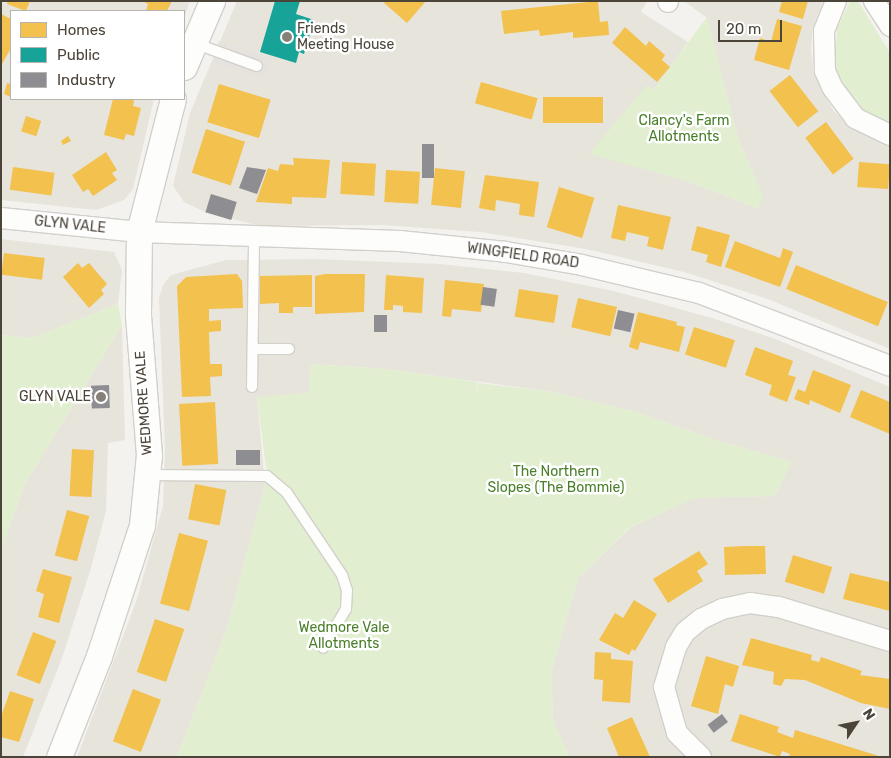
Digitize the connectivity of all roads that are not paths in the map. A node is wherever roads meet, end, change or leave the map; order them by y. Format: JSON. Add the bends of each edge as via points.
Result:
{"nodes":[{"id":1,"x":212,"y":1,"type":"edge"},
{"id":2,"x":836,"y":1,"type":"edge"},
{"id":3,"x":874,"y":1,"type":"edge"},
{"id":4,"x":890,"y":26,"type":"edge"},
{"id":5,"x":193,"y":43,"type":"junction"},
{"id":6,"x":185,"y":64,"type":"edge"},
{"id":7,"x":256,"y":66,"type":"dead end"},
{"id":8,"x":173,"y":100,"type":"edge"},
{"id":9,"x":890,"y":135,"type":"edge"},
{"id":10,"x":1,"y":218,"type":"edge"},
{"id":11,"x":139,"y":232,"type":"junction"},
{"id":12,"x":254,"y":236,"type":"junction"},
{"id":13,"x":253,"y":349,"type":"junction"},
{"id":14,"x":289,"y":349,"type":"dead end"},
{"id":15,"x":890,"y":366,"type":"edge"},
{"id":16,"x":252,"y":387,"type":"dead end"},
{"id":17,"x":148,"y":475,"type":"junction"},
{"id":18,"x":890,"y":641,"type":"edge"},
{"id":19,"x":323,"y":648,"type":"dead end"},
{"id":20,"x":60,"y":757,"type":"edge"},
{"id":21,"x":701,"y":757,"type":"edge"}],
"edges":[{"from":1,"to":5,"type":"street"},
{"from":2,"to":9,"type":"street","via":[[824,31],[825,71],[832,88],[855,118]]},
{"from":3,"to":4,"type":"street"},
{"from":5,"to":6,"type":"street"},
{"from":5,"to":7,"type":"lane"},
{"from":8,"to":11,"type":"street","name":"WEDMORE VALE"},
{"from":10,"to":11,"type":"street","name":"GLYN VALE"},
{"from":11,"to":12,"type":"street","name":"WINGFIELD ROAD"},
{"from":11,"to":17,"type":"street","name":"WEDMORE VALE","via":[[138,314],[148,416]]},
{"from":12,"to":13,"type":"lane"},
{"from":12,"to":15,"type":"street","name":"WINGFIELD ROAD","via":[[400,241],[582,264],[699,293]]},
{"from":13,"to":14,"type":"lane"},
{"from":13,"to":16,"type":"lane"},
{"from":17,"to":19,"type":"lane","via":[[267,476],[287,494],[342,575],[347,590],[346,609]]},
{"from":17,"to":20,"type":"street","name":"WEDMORE VALE","via":[[142,525],[134,557]]},
{"from":18,"to":21,"type":"street","via":[[779,606],[750,603],[722,609],[701,619],[685,632],[676,647],[664,687],[678,733]]}]}
